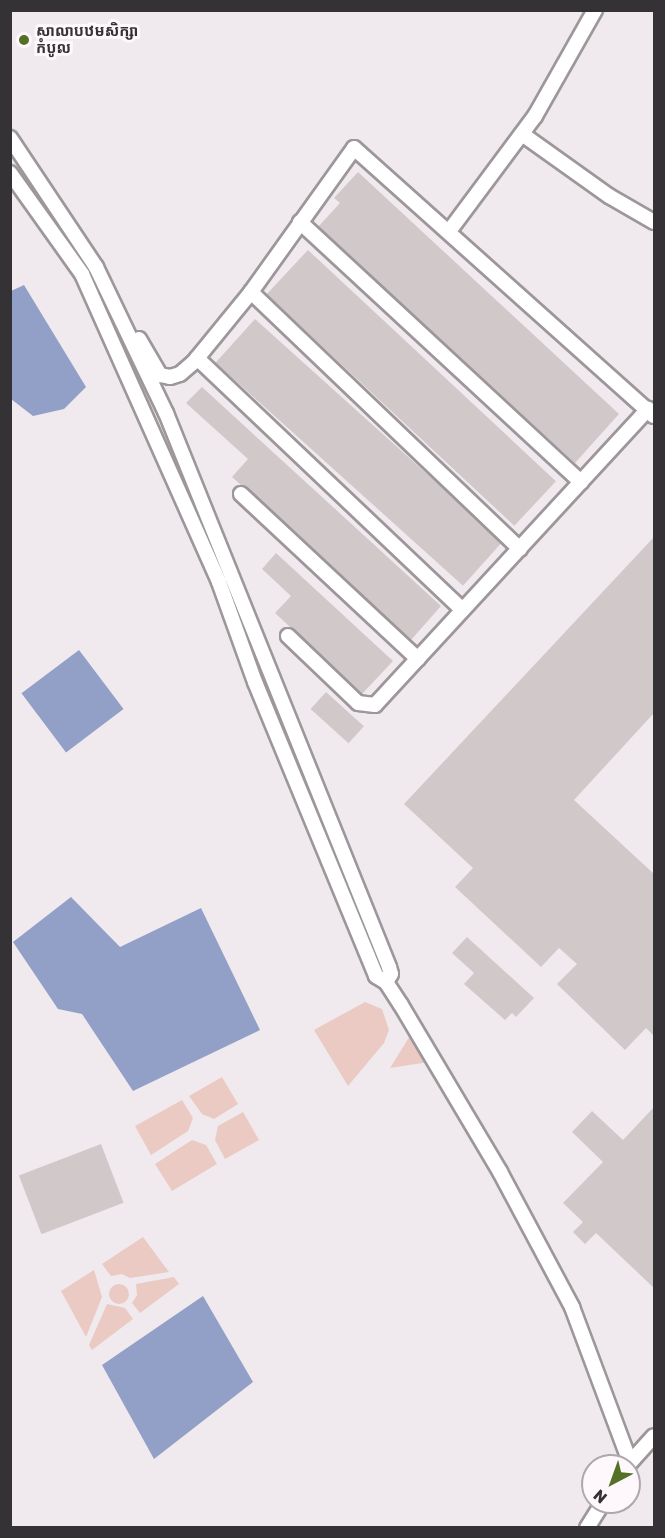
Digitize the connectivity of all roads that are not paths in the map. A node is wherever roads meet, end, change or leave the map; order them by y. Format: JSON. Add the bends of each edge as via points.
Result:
{"nodes":[{"id":1,"x":595,"y":10,"type":"edge"},
{"id":2,"x":522,"y":134,"type":"junction"},
{"id":3,"x":10,"y":138,"type":"edge"},
{"id":4,"x":10,"y":173,"type":"edge"},
{"id":5,"x":300,"y":222,"type":"junction"},
{"id":6,"x":654,"y":222,"type":"edge"},
{"id":7,"x":450,"y":230,"type":"junction"},
{"id":8,"x":251,"y":292,"type":"junction"},
{"id":9,"x":115,"y":307,"type":"junction"},
{"id":10,"x":197,"y":358,"type":"junction"},
{"id":11,"x":651,"y":412,"type":"edge"},
{"id":12,"x":166,"y":413,"type":"junction"},
{"id":13,"x":150,"y":419,"type":"junction"},
{"id":14,"x":581,"y":482,"type":"junction"},
{"id":15,"x":241,"y":494,"type":"dead end"},
{"id":16,"x":519,"y":549,"type":"junction"},
{"id":17,"x":464,"y":610,"type":"junction"},
{"id":18,"x":288,"y":636,"type":"dead end"},
{"id":19,"x":418,"y":659,"type":"junction"},
{"id":20,"x":386,"y":982,"type":"junction"},
{"id":21,"x":654,"y":1436,"type":"edge"},
{"id":22,"x":625,"y":1454,"type":"edge"},
{"id":23,"x":638,"y":1454,"type":"edge"},
{"id":24,"x":595,"y":1514,"type":"edge"},
{"id":25,"x":587,"y":1527,"type":"edge"}],
"edges":[{"from":1,"to":2,"type":"street"},
{"from":2,"to":6,"type":"street","via":[[609,196]]},
{"from":2,"to":7,"type":"street"},
{"from":3,"to":9,"type":"street","via":[[96,267]]},
{"from":4,"to":13,"type":"street","via":[[82,274]]},
{"from":5,"to":7,"type":"street","via":[[354,148]]},
{"from":5,"to":8,"type":"street"},
{"from":5,"to":14,"type":"street"},
{"from":7,"to":11,"type":"street"},
{"from":8,"to":10,"type":"street"},
{"from":8,"to":16,"type":"street"},
{"from":9,"to":10,"type":"street","via":[[130,323],[160,375],[180,374]]},
{"from":9,"to":12,"type":"street"},
{"from":10,"to":17,"type":"street"},
{"from":11,"to":14,"type":"street"},
{"from":12,"to":13,"type":"street"},
{"from":12,"to":20,"type":"street","via":[[389,967],[391,974]]},
{"from":13,"to":20,"type":"street","via":[[376,976]]},
{"from":14,"to":16,"type":"street"},
{"from":15,"to":19,"type":"street"},
{"from":16,"to":17,"type":"street"},
{"from":17,"to":19,"type":"street"},
{"from":18,"to":19,"type":"street","via":[[358,703],[367,707],[375,705]]},
{"from":20,"to":22,"type":"street","via":[[500,1172],[572,1307]]},
{"from":21,"to":23,"type":"street"},
{"from":24,"to":25,"type":"street"}]}
